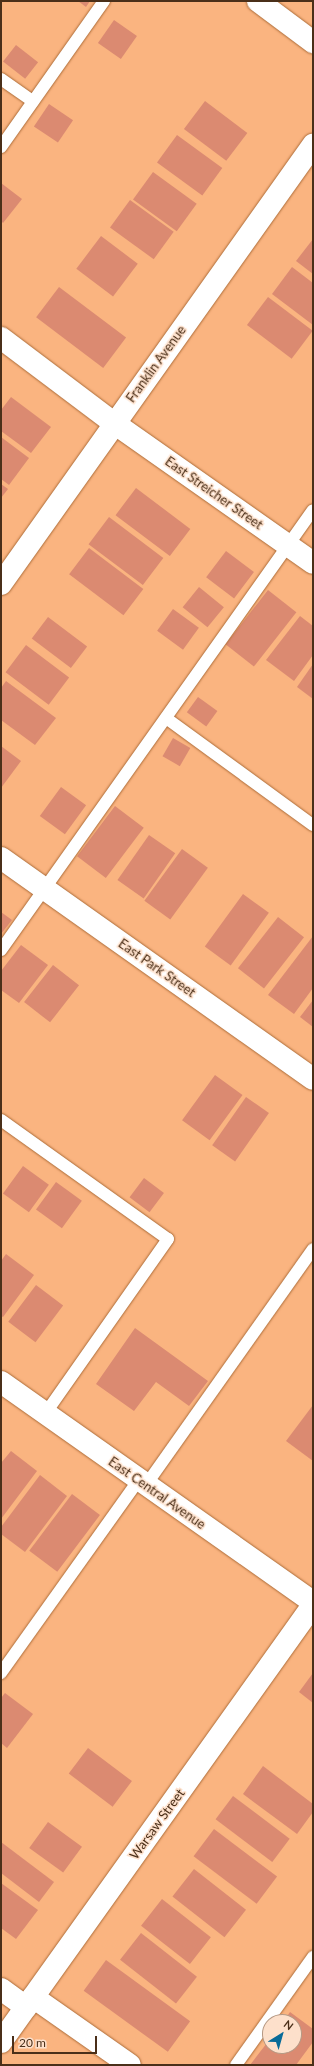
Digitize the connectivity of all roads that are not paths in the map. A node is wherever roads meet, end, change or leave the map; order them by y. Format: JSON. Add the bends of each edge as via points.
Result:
{"nodes":[{"id":1,"x":104,"y":1,"type":"edge"},
{"id":2,"x":258,"y":1,"type":"edge"},
{"id":3,"x":313,"y":42,"type":"edge"},
{"id":4,"x":1,"y":79,"type":"edge"},
{"id":5,"x":33,"y":102,"type":"junction"},
{"id":6,"x":313,"y":145,"type":"edge"},
{"id":7,"x":1,"y":147,"type":"edge"},
{"id":8,"x":1,"y":338,"type":"edge"},
{"id":9,"x":114,"y":422,"type":"junction"},
{"id":10,"x":313,"y":510,"type":"edge"},
{"id":11,"x":288,"y":545,"type":"junction"},
{"id":12,"x":313,"y":563,"type":"edge"},
{"id":13,"x":1,"y":584,"type":"edge"},
{"id":14,"x":166,"y":718,"type":"junction"},
{"id":15,"x":313,"y":825,"type":"edge"},
{"id":16,"x":1,"y":858,"type":"edge"},
{"id":17,"x":45,"y":889,"type":"junction"},
{"id":18,"x":1,"y":950,"type":"edge"},
{"id":19,"x":313,"y":1079,"type":"edge"},
{"id":20,"x":1,"y":1120,"type":"edge"},
{"id":21,"x":313,"y":1249,"type":"edge"},
{"id":22,"x":1,"y":1382,"type":"edge"},
{"id":23,"x":45,"y":1414,"type":"junction"},
{"id":24,"x":142,"y":1483,"type":"junction"},
{"id":25,"x":313,"y":1604,"type":"edge"},
{"id":26,"x":1,"y":1673,"type":"edge"},
{"id":27,"x":313,"y":1957,"type":"edge"},
{"id":28,"x":1,"y":1989,"type":"edge"},
{"id":29,"x":30,"y":2002,"type":"junction"},
{"id":30,"x":1,"y":2042,"type":"edge"},
{"id":31,"x":130,"y":2065,"type":"edge"},
{"id":32,"x":236,"y":2065,"type":"edge"}],
"edges":[{"from":1,"to":5,"type":"lane"},
{"from":2,"to":3,"type":"street"},
{"from":4,"to":5,"type":"lane"},
{"from":5,"to":7,"type":"lane"},
{"from":6,"to":9,"type":"street","name":"Franklin Avenue"},
{"from":8,"to":9,"type":"street","name":"East Streicher Street"},
{"from":9,"to":11,"type":"street","name":"East Streicher Street"},
{"from":9,"to":13,"type":"street","name":"Franklin Avenue"},
{"from":10,"to":11,"type":"lane"},
{"from":11,"to":12,"type":"street","name":"East Streicher Street"},
{"from":11,"to":14,"type":"lane"},
{"from":14,"to":15,"type":"lane"},
{"from":14,"to":17,"type":"lane"},
{"from":16,"to":17,"type":"street","name":"East Park Street"},
{"from":17,"to":18,"type":"lane"},
{"from":17,"to":19,"type":"street","name":"East Park Street"},
{"from":20,"to":23,"type":"lane","via":[[168,1239]]},
{"from":21,"to":24,"type":"lane"},
{"from":22,"to":23,"type":"street","name":"East Central Avenue"},
{"from":23,"to":24,"type":"street","name":"East Central Avenue"},
{"from":24,"to":25,"type":"street","name":"East Central Avenue"},
{"from":24,"to":26,"type":"lane"},
{"from":25,"to":29,"type":"street","name":"Warsaw Street"},
{"from":27,"to":32,"type":"lane"},
{"from":28,"to":29,"type":"street"},
{"from":29,"to":30,"type":"street","name":"Warsaw Street"},
{"from":29,"to":31,"type":"street"}]}
